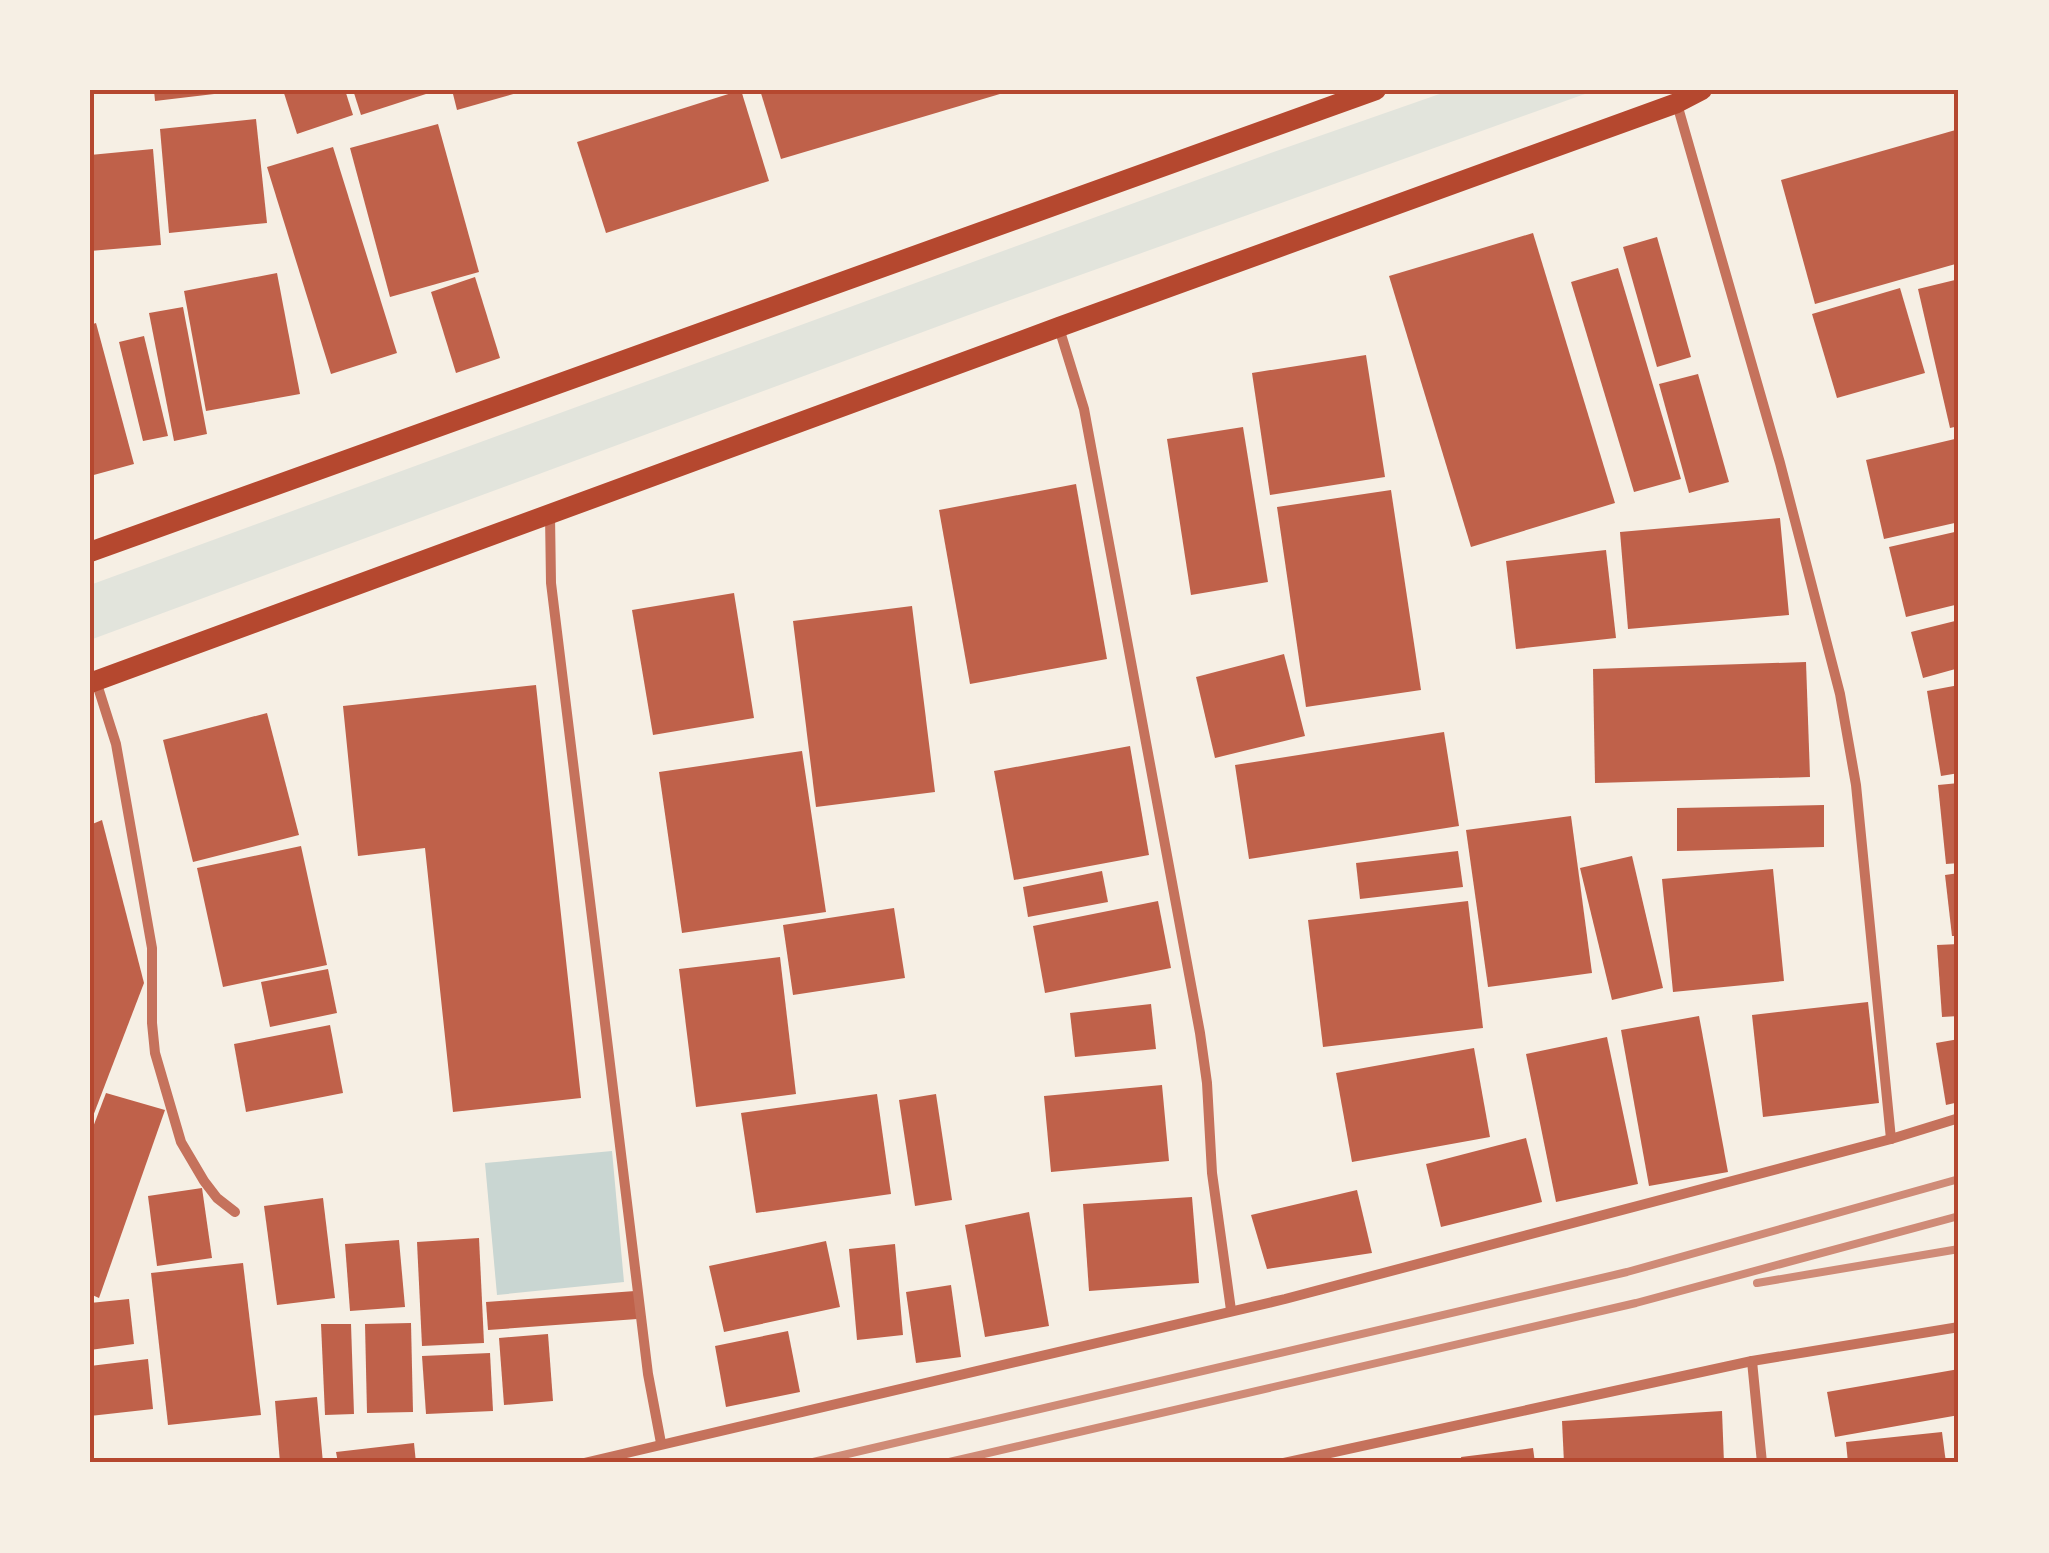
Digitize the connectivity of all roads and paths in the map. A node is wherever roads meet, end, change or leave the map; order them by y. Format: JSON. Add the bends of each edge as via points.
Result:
{"nodes":[{"id":1,"x":1376,"y":90,"type":"edge"},
{"id":2,"x":1702,"y":90,"type":"edge"},
{"id":3,"x":1677,"y":103,"type":"junction"},
{"id":4,"x":1059,"y":327,"type":"junction"},
{"id":5,"x":550,"y":514,"type":"junction"},
{"id":6,"x":90,"y":552,"type":"edge"},
{"id":7,"x":93,"y":682,"type":"edge"},
{"id":8,"x":1959,"y":1118,"type":"edge"},
{"id":9,"x":1892,"y":1139,"type":"junction"},
{"id":10,"x":236,"y":1212,"type":"dead end"},
{"id":11,"x":1231,"y":1310,"type":"junction"},
{"id":12,"x":1959,"y":1327,"type":"edge"},
{"id":13,"x":1752,"y":1361,"type":"junction"},
{"id":14,"x":661,"y":1444,"type":"junction"},
{"id":15,"x":584,"y":1463,"type":"edge"},
{"id":16,"x":1284,"y":1463,"type":"edge"},
{"id":17,"x":1762,"y":1463,"type":"edge"}],
"edges":[{"from":1,"to":6,"type":"main road"},
{"from":2,"to":3,"type":"main road"},
{"from":3,"to":4,"type":"main road"},
{"from":3,"to":9,"type":"street","via":[[1840,694],[1856,785]]},
{"from":4,"to":5,"type":"main road"},
{"from":4,"to":11,"type":"street","via":[[1084,409],[1187,954]]},
{"from":5,"to":7,"type":"main road"},
{"from":5,"to":14,"type":"street","via":[[554,602]]},
{"from":7,"to":10,"type":"street","via":[[116,744],[152,948],[155,1053],[180,1142],[217,1198]]},
{"from":8,"to":9,"type":"street"},
{"from":9,"to":11,"type":"street"},
{"from":11,"to":14,"type":"street"},
{"from":12,"to":13,"type":"street"},
{"from":13,"to":16,"type":"street"},
{"from":13,"to":17,"type":"street"},
{"from":14,"to":15,"type":"street"}]}
